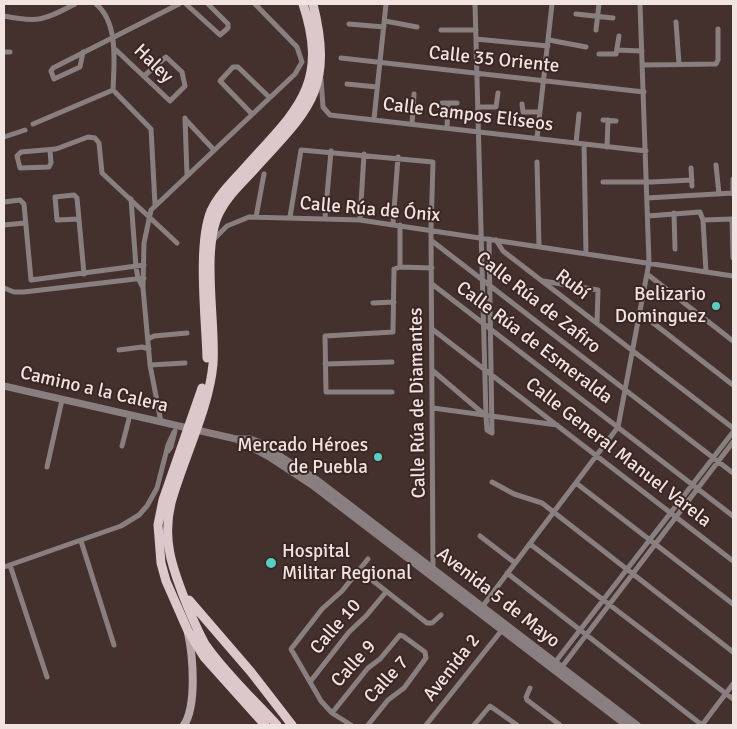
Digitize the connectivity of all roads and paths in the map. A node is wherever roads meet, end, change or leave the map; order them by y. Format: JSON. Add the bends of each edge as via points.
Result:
{"nodes":[{"id":1,"x":75,"y":4,"type":"edge"},
{"id":2,"x":96,"y":4,"type":"edge"},
{"id":3,"x":179,"y":4,"type":"edge"},
{"id":4,"x":186,"y":4,"type":"edge"},
{"id":5,"x":208,"y":4,"type":"edge"},
{"id":6,"x":255,"y":4,"type":"edge"},
{"id":7,"x":304,"y":4,"type":"edge"},
{"id":8,"x":313,"y":4,"type":"edge"},
{"id":9,"x":386,"y":4,"type":"edge"},
{"id":10,"x":474,"y":4,"type":"edge"},
{"id":11,"x":552,"y":4,"type":"edge"},
{"id":12,"x":599,"y":4,"type":"edge"},
{"id":13,"x":640,"y":4,"type":"edge"},
{"id":14,"x":576,"y":14,"type":"dead end"},
{"id":15,"x":4,"y":16,"type":"edge"},
{"id":16,"x":598,"y":17,"type":"junction"},
{"id":17,"x":612,"y":18,"type":"dead end"},
{"id":18,"x":385,"y":21,"type":"junction"},
{"id":19,"x":676,"y":22,"type":"dead end"},
{"id":20,"x":348,"y":24,"type":"dead end"},
{"id":21,"x":384,"y":27,"type":"junction"},
{"id":22,"x":417,"y":27,"type":"dead end"},
{"id":23,"x":718,"y":29,"type":"dead end"},
{"id":24,"x":441,"y":30,"type":"dead end"},
{"id":25,"x":476,"y":30,"type":"junction"},
{"id":26,"x":596,"y":30,"type":"dead end"},
{"id":27,"x":618,"y":36,"type":"dead end"},
{"id":28,"x":113,"y":37,"type":"junction"},
{"id":29,"x":476,"y":39,"type":"junction"},
{"id":30,"x":548,"y":43,"type":"junction"},
{"id":31,"x":586,"y":47,"type":"dead end"},
{"id":32,"x":116,"y":50,"type":"junction"},
{"id":33,"x":617,"y":50,"type":"junction"},
{"id":34,"x":642,"y":51,"type":"junction"},
{"id":35,"x":83,"y":52,"type":"junction"},
{"id":36,"x":600,"y":54,"type":"dead end"},
{"id":37,"x":341,"y":58,"type":"dead end"},
{"id":38,"x":380,"y":62,"type":"junction"},
{"id":39,"x":642,"y":64,"type":"junction"},
{"id":40,"x":679,"y":64,"type":"junction"},
{"id":41,"x":476,"y":73,"type":"junction"},
{"id":42,"x":320,"y":74,"type":"junction"},
{"id":43,"x":144,"y":76,"type":"junction"},
{"id":44,"x":543,"y":80,"type":"junction"},
{"id":45,"x":347,"y":84,"type":"dead end"},
{"id":46,"x":377,"y":88,"type":"junction"},
{"id":47,"x":112,"y":90,"type":"junction"},
{"id":48,"x":644,"y":92,"type":"junction"},
{"id":49,"x":498,"y":93,"type":"dead end"},
{"id":50,"x":414,"y":94,"type":"dead end"},
{"id":51,"x":269,"y":97,"type":"junction"},
{"id":52,"x":457,"y":103,"type":"dead end"},
{"id":53,"x":522,"y":104,"type":"dead end"},
{"id":54,"x":478,"y":107,"type":"junction"},
{"id":55,"x":539,"y":112,"type":"junction"},
{"id":56,"x":252,"y":114,"type":"junction"},
{"id":57,"x":579,"y":114,"type":"dead end"},
{"id":58,"x":374,"y":119,"type":"junction"},
{"id":59,"x":616,"y":121,"type":"dead end"},
{"id":60,"x":33,"y":124,"type":"dead end"},
{"id":61,"x":412,"y":124,"type":"junction"},
{"id":62,"x":447,"y":128,"type":"junction"},
{"id":63,"x":25,"y":130,"type":"dead end"},
{"id":64,"x":478,"y":131,"type":"junction"},
{"id":65,"x":4,"y":137,"type":"edge"},
{"id":66,"x":537,"y":138,"type":"junction"},
{"id":67,"x":576,"y":143,"type":"junction"},
{"id":68,"x":584,"y":144,"type":"junction"},
{"id":69,"x":607,"y":148,"type":"junction"},
{"id":70,"x":50,"y":150,"type":"junction"},
{"id":71,"x":214,"y":150,"type":"junction"},
{"id":72,"x":332,"y":151,"type":"junction"},
{"id":73,"x":646,"y":151,"type":"junction"},
{"id":74,"x":364,"y":154,"type":"junction"},
{"id":75,"x":398,"y":157,"type":"junction"},
{"id":76,"x":537,"y":162,"type":"dead end"},
{"id":77,"x":716,"y":165,"type":"dead end"},
{"id":78,"x":691,"y":168,"type":"dead end"},
{"id":79,"x":264,"y":174,"type":"dead end"},
{"id":80,"x":187,"y":175,"type":"junction"},
{"id":81,"x":733,"y":179,"type":"edge"},
{"id":82,"x":603,"y":182,"type":"dead end"},
{"id":83,"x":647,"y":182,"type":"junction"},
{"id":84,"x":733,"y":193,"type":"edge"},
{"id":85,"x":719,"y":194,"type":"junction"},
{"id":86,"x":131,"y":198,"type":"junction"},
{"id":87,"x":647,"y":198,"type":"junction"},
{"id":88,"x":4,"y":202,"type":"edge"},
{"id":89,"x":155,"y":204,"type":"junction"},
{"id":90,"x":674,"y":213,"type":"junction"},
{"id":91,"x":148,"y":216,"type":"junction"},
{"id":92,"x":648,"y":216,"type":"junction"},
{"id":93,"x":256,"y":217,"type":"junction"},
{"id":94,"x":290,"y":217,"type":"junction"},
{"id":95,"x":325,"y":218,"type":"junction"},
{"id":96,"x":733,"y":219,"type":"edge"},
{"id":97,"x":79,"y":220,"type":"junction"},
{"id":98,"x":360,"y":220,"type":"junction"},
{"id":99,"x":703,"y":220,"type":"junction"},
{"id":100,"x":25,"y":223,"type":"junction"},
{"id":101,"x":393,"y":224,"type":"junction"},
{"id":102,"x":4,"y":225,"type":"edge"},
{"id":103,"x":400,"y":225,"type":"junction"},
{"id":104,"x":432,"y":229,"type":"junction"},
{"id":105,"x":480,"y":237,"type":"junction"},
{"id":106,"x":489,"y":239,"type":"junction"},
{"id":107,"x":496,"y":240,"type":"junction"},
{"id":108,"x":432,"y":241,"type":"junction"},
{"id":109,"x":177,"y":243,"type":"dead end"},
{"id":110,"x":211,"y":243,"type":"junction"},
{"id":111,"x":538,"y":246,"type":"junction"},
{"id":112,"x":675,"y":249,"type":"dead end"},
{"id":113,"x":586,"y":254,"type":"junction"},
{"id":114,"x":733,"y":258,"type":"edge"},
{"id":115,"x":649,"y":263,"type":"junction"},
{"id":116,"x":144,"y":265,"type":"junction"},
{"id":117,"x":136,"y":267,"type":"junction"},
{"id":118,"x":400,"y":267,"type":"junction"},
{"id":119,"x":432,"y":268,"type":"junction"},
{"id":120,"x":706,"y":272,"type":"junction"},
{"id":121,"x":84,"y":274,"type":"junction"},
{"id":122,"x":647,"y":274,"type":"junction"},
{"id":123,"x":733,"y":276,"type":"edge"},
{"id":124,"x":138,"y":278,"type":"junction"},
{"id":125,"x":144,"y":278,"type":"junction"},
{"id":126,"x":482,"y":278,"type":"junction"},
{"id":127,"x":542,"y":281,"type":"junction"},
{"id":128,"x":432,"y":284,"type":"junction"},
{"id":129,"x":490,"y":284,"type":"junction"},
{"id":130,"x":4,"y":288,"type":"edge"},
{"id":131,"x":143,"y":288,"type":"junction"},
{"id":132,"x":394,"y":302,"type":"junction"},
{"id":133,"x":373,"y":303,"type":"dead end"},
{"id":134,"x":639,"y":312,"type":"junction"},
{"id":135,"x":597,"y":323,"type":"junction"},
{"id":136,"x":484,"y":324,"type":"junction"},
{"id":137,"x":432,"y":329,"type":"junction"},
{"id":138,"x":491,"y":329,"type":"junction"},
{"id":139,"x":187,"y":333,"type":"dead end"},
{"id":140,"x":148,"y":339,"type":"junction"},
{"id":141,"x":733,"y":341,"type":"edge"},
{"id":142,"x":148,"y":349,"type":"junction"},
{"id":143,"x":119,"y":350,"type":"dead end"},
{"id":144,"x":632,"y":351,"type":"junction"},
{"id":145,"x":392,"y":362,"type":"dead end"},
{"id":146,"x":185,"y":363,"type":"dead end"},
{"id":147,"x":325,"y":364,"type":"junction"},
{"id":148,"x":150,"y":365,"type":"junction"},
{"id":149,"x":485,"y":369,"type":"junction"},
{"id":150,"x":432,"y":370,"type":"junction"},
{"id":151,"x":492,"y":374,"type":"junction"},
{"id":152,"x":209,"y":377,"type":"junction"},
{"id":153,"x":4,"y":386,"type":"edge"},
{"id":154,"x":733,"y":386,"type":"edge"},
{"id":155,"x":625,"y":390,"type":"junction"},
{"id":156,"x":392,"y":392,"type":"dead end"},
{"id":157,"x":62,"y":400,"type":"junction"},
{"id":158,"x":433,"y":408,"type":"junction"},
{"id":159,"x":130,"y":415,"type":"junction"},
{"id":160,"x":486,"y":416,"type":"junction"},
{"id":161,"x":493,"y":418,"type":"junction"},
{"id":162,"x":161,"y":422,"type":"junction"},
{"id":163,"x":557,"y":425,"type":"junction"},
{"id":164,"x":618,"y":427,"type":"junction"},
{"id":165,"x":175,"y":429,"type":"junction"},
{"id":166,"x":733,"y":430,"type":"edge"},
{"id":167,"x":733,"y":442,"type":"edge"},
{"id":168,"x":122,"y":446,"type":"dead end"},
{"id":169,"x":597,"y":455,"type":"junction"},
{"id":170,"x":181,"y":460,"type":"junction"},
{"id":171,"x":716,"y":460,"type":"junction"},
{"id":172,"x":47,"y":467,"type":"dead end"},
{"id":173,"x":733,"y":473,"type":"edge"},
{"id":174,"x":492,"y":482,"type":"dead end"},
{"id":175,"x":576,"y":483,"type":"junction"},
{"id":176,"x":694,"y":487,"type":"junction"},
{"id":177,"x":554,"y":512,"type":"junction"},
{"id":178,"x":672,"y":512,"type":"junction"},
{"id":179,"x":677,"y":516,"type":"junction"},
{"id":180,"x":733,"y":516,"type":"edge"},
{"id":181,"x":480,"y":536,"type":"dead end"},
{"id":182,"x":650,"y":540,"type":"junction"},
{"id":183,"x":81,"y":541,"type":"junction"},
{"id":184,"x":530,"y":544,"type":"junction"},
{"id":185,"x":656,"y":544,"type":"junction"},
{"id":186,"x":368,"y":559,"type":"dead end"},
{"id":187,"x":733,"y":560,"type":"edge"},
{"id":188,"x":515,"y":563,"type":"junction"},
{"id":189,"x":10,"y":565,"type":"junction"},
{"id":190,"x":4,"y":567,"type":"edge"},
{"id":191,"x":359,"y":570,"type":"junction"},
{"id":192,"x":627,"y":570,"type":"junction"},
{"id":193,"x":433,"y":572,"type":"junction"},
{"id":194,"x":507,"y":573,"type":"junction"},
{"id":195,"x":633,"y":574,"type":"junction"},
{"id":196,"x":180,"y":587,"type":"junction"},
{"id":197,"x":456,"y":591,"type":"junction"},
{"id":198,"x":386,"y":592,"type":"junction"},
{"id":199,"x":604,"y":601,"type":"junction"},
{"id":200,"x":733,"y":604,"type":"edge"},
{"id":201,"x":609,"y":605,"type":"junction"},
{"id":202,"x":482,"y":607,"type":"junction"},
{"id":203,"x":440,"y":614,"type":"dead end"},
{"id":204,"x":502,"y":630,"type":"junction"},
{"id":205,"x":580,"y":630,"type":"junction"},
{"id":206,"x":188,"y":631,"type":"junction"},
{"id":207,"x":400,"y":635,"type":"joint"},
{"id":208,"x":586,"y":635,"type":"junction"},
{"id":209,"x":522,"y":641,"type":"junction"},
{"id":210,"x":114,"y":645,"type":"dead end"},
{"id":211,"x":733,"y":652,"type":"edge"},
{"id":212,"x":556,"y":667,"type":"junction"},
{"id":213,"x":47,"y":677,"type":"dead end"},
{"id":214,"x":310,"y":682,"type":"junction"},
{"id":215,"x":733,"y":684,"type":"edge"},
{"id":216,"x":530,"y":688,"type":"dead end"},
{"id":217,"x":588,"y":692,"type":"junction"},
{"id":218,"x":726,"y":694,"type":"junction"},
{"id":219,"x":733,"y":699,"type":"edge"},
{"id":220,"x":332,"y":713,"type":"junction"},
{"id":221,"x":184,"y":725,"type":"edge"},
{"id":222,"x":265,"y":725,"type":"edge"},
{"id":223,"x":277,"y":725,"type":"edge"},
{"id":224,"x":292,"y":725,"type":"edge"},
{"id":225,"x":351,"y":725,"type":"edge"},
{"id":226,"x":368,"y":725,"type":"edge"},
{"id":227,"x":426,"y":725,"type":"edge"},
{"id":228,"x":474,"y":725,"type":"edge"},
{"id":229,"x":517,"y":725,"type":"edge"},
{"id":230,"x":560,"y":725,"type":"edge"},
{"id":231,"x":626,"y":725,"type":"edge"},
{"id":232,"x":637,"y":725,"type":"edge"},
{"id":233,"x":702,"y":725,"type":"edge"}],
"edges":[{"from":1,"to":15,"type":"street","via":[[42,19]]},
{"from":2,"to":28,"type":"street"},
{"from":3,"to":28,"type":"street"},
{"from":4,"to":5,"type":"street","via":[[220,36],[228,24]]},
{"from":6,"to":51,"type":"street","via":[[302,57],[295,74]]},
{"from":7,"to":152,"type":"main road","via":[[313,49],[313,70],[304,98],[223,192],[207,221],[204,242]]},
{"from":8,"to":42,"type":"main road","via":[[320,32]]},
{"from":9,"to":18,"type":"street"},
{"from":10,"to":25,"type":"street"},
{"from":11,"to":30,"type":"street"},
{"from":12,"to":16,"type":"street"},
{"from":13,"to":34,"type":"street"},
{"from":14,"to":16,"type":"street"},
{"from":16,"to":17,"type":"street"},
{"from":16,"to":26,"type":"street"},
{"from":18,"to":21,"type":"street"},
{"from":18,"to":22,"type":"street"},
{"from":19,"to":40,"type":"street"},
{"from":20,"to":21,"type":"street"},
{"from":21,"to":38,"type":"street"},
{"from":23,"to":40,"type":"street","via":[[716,64]]},
{"from":24,"to":25,"type":"street"},
{"from":25,"to":29,"type":"street"},
{"from":27,"to":33,"type":"street"},
{"from":28,"to":32,"type":"street"},
{"from":28,"to":35,"type":"street"},
{"from":29,"to":30,"type":"street"},
{"from":29,"to":41,"type":"street"},
{"from":30,"to":31,"type":"street"},
{"from":30,"to":44,"type":"street"},
{"from":32,"to":43,"type":"street","name":"Haley"},
{"from":32,"to":47,"type":"street"},
{"from":33,"to":34,"type":"street"},
{"from":33,"to":36,"type":"street","via":[[615,55]]},
{"from":34,"to":39,"type":"street"},
{"from":35,"to":35,"type":"street","via":[[51,70],[54,80],[78,69]]},
{"from":37,"to":38,"type":"street","name":"Calle 35 Oriente"},
{"from":38,"to":41,"type":"street","name":"Calle 35 Oriente"},
{"from":38,"to":46,"type":"street"},
{"from":39,"to":40,"type":"street"},
{"from":39,"to":48,"type":"street"},
{"from":41,"to":44,"type":"street","name":"Calle 35 Oriente"},
{"from":41,"to":54,"type":"street"},
{"from":42,"to":58,"type":"street","name":"Calle Campos Elíseos","via":[[323,107],[328,114]]},
{"from":42,"to":110,"type":"main road","via":[[311,102],[298,121],[220,210]]},
{"from":43,"to":43,"type":"street","name":"Haley","via":[[170,101],[185,83],[182,72],[169,58],[163,58]]},
{"from":44,"to":48,"type":"street","name":"Calle 35 Oriente"},
{"from":44,"to":55,"type":"street"},
{"from":45,"to":46,"type":"street"},
{"from":46,"to":58,"type":"street"},
{"from":47,"to":60,"type":"street"},
{"from":47,"to":89,"type":"street","via":[[151,129]]},
{"from":48,"to":73,"type":"street"},
{"from":49,"to":54,"type":"street","via":[[496,107]]},
{"from":50,"to":61,"type":"street"},
{"from":51,"to":56,"type":"street"},
{"from":51,"to":56,"type":"street","via":[[238,67],[233,67],[221,78],[221,82]]},
{"from":52,"to":62,"type":"street","via":[[445,103]]},
{"from":53,"to":55,"type":"street","via":[[523,112]]},
{"from":54,"to":64,"type":"street"},
{"from":55,"to":66,"type":"street"},
{"from":56,"to":71,"type":"street"},
{"from":57,"to":67,"type":"street"},
{"from":58,"to":61,"type":"street","name":"Calle Campos Elíseos"},
{"from":59,"to":69,"type":"street","via":[[605,120]]},
{"from":61,"to":62,"type":"street","name":"Calle Campos Elíseos"},
{"from":62,"to":64,"type":"street","name":"Calle Campos Elíseos"},
{"from":63,"to":65,"type":"street"},
{"from":64,"to":66,"type":"street","name":"Calle Campos Elíseos"},
{"from":64,"to":105,"type":"street"},
{"from":66,"to":67,"type":"street","name":"Calle Campos Elíseos"},
{"from":67,"to":68,"type":"street","name":"Calle Campos Elíseos"},
{"from":68,"to":69,"type":"street","name":"Calle Campos Elíseos"},
{"from":68,"to":113,"type":"street"},
{"from":69,"to":73,"type":"street","name":"Calle Campos Elíseos"},
{"from":70,"to":70,"type":"street","via":[[19,153],[20,168],[49,167]]},
{"from":70,"to":86,"type":"street","via":[[88,137],[96,138],[102,173]]},
{"from":71,"to":80,"type":"street"},
{"from":71,"to":80,"type":"street","via":[[185,118]]},
{"from":72,"to":74,"type":"street"},
{"from":72,"to":94,"type":"street","via":[[302,150]]},
{"from":72,"to":95,"type":"street"},
{"from":73,"to":83,"type":"street"},
{"from":74,"to":75,"type":"street"},
{"from":74,"to":98,"type":"street"},
{"from":75,"to":101,"type":"street"},
{"from":75,"to":104,"type":"street","name":"Calle Rúa de Diamantes","via":[[433,162]]},
{"from":76,"to":111,"type":"street"},
{"from":77,"to":85,"type":"street"},
{"from":78,"to":83,"type":"street","via":[[692,183]]},
{"from":79,"to":93,"type":"street"},
{"from":80,"to":89,"type":"street"},
{"from":81,"to":84,"type":"street"},
{"from":82,"to":83,"type":"street"},
{"from":83,"to":87,"type":"street"},
{"from":84,"to":85,"type":"street"},
{"from":85,"to":87,"type":"street"},
{"from":86,"to":91,"type":"street"},
{"from":86,"to":117,"type":"street"},
{"from":87,"to":92,"type":"street"},
{"from":88,"to":100,"type":"street","via":[[22,201]]},
{"from":89,"to":91,"type":"street"},
{"from":90,"to":92,"type":"street"},
{"from":90,"to":99,"type":"street","via":[[700,212]]},
{"from":90,"to":112,"type":"street"},
{"from":91,"to":109,"type":"street"},
{"from":91,"to":116,"type":"street"},
{"from":92,"to":115,"type":"street"},
{"from":93,"to":94,"type":"street","name":"Calle Rúa de Ónix"},
{"from":93,"to":110,"type":"street","name":"Calle Rúa de Ónix","via":[[232,222]]},
{"from":94,"to":95,"type":"street","name":"Calle Rúa de Ónix"},
{"from":95,"to":98,"type":"street","name":"Calle Rúa de Ónix"},
{"from":96,"to":99,"type":"street"},
{"from":96,"to":114,"type":"street"},
{"from":97,"to":97,"type":"street","via":[[59,221],[55,198],[76,196]]},
{"from":97,"to":121,"type":"street"},
{"from":98,"to":101,"type":"street","name":"Calle Rúa de Ónix"},
{"from":99,"to":120,"type":"street"},
{"from":100,"to":102,"type":"street"},
{"from":100,"to":121,"type":"street","via":[[31,280]]},
{"from":101,"to":103,"type":"street","name":"Calle Rúa de Ónix"},
{"from":103,"to":104,"type":"street","name":"Calle Rúa de Ónix"},
{"from":103,"to":118,"type":"street"},
{"from":104,"to":105,"type":"street","name":"Calle Rúa de Ónix"},
{"from":104,"to":108,"type":"street","name":"Calle Rúa de Diamantes"},
{"from":105,"to":106,"type":"street","name":"Calle Rúa de Ónix"},
{"from":105,"to":126,"type":"street"},
{"from":106,"to":107,"type":"street","name":"Calle Rúa de Ónix"},
{"from":106,"to":129,"type":"street"},
{"from":107,"to":111,"type":"street","name":"Calle Rúa de Ónix"},
{"from":107,"to":127,"type":"street","name":"Rubí","via":[[503,251]]},
{"from":108,"to":119,"type":"street","name":"Calle Rúa de Diamantes"},
{"from":108,"to":126,"type":"street","name":"Calle Rúa de Zafiro"},
{"from":110,"to":152,"type":"main road"},
{"from":111,"to":113,"type":"street","name":"Calle Rúa de Ónix"},
{"from":113,"to":115,"type":"street","name":"Calle Rúa de Ónix"},
{"from":115,"to":120,"type":"street","name":"Calle Rúa de Ónix"},
{"from":115,"to":122,"type":"street"},
{"from":116,"to":117,"type":"street"},
{"from":116,"to":125,"type":"street"},
{"from":117,"to":121,"type":"street"},
{"from":117,"to":124,"type":"street"},
{"from":118,"to":119,"type":"street"},
{"from":118,"to":132,"type":"street","via":[[394,269]]},
{"from":119,"to":128,"type":"street","name":"Calle Rúa de Diamantes"},
{"from":120,"to":123,"type":"street","name":"Calle Rúa de Ónix"},
{"from":122,"to":134,"type":"street"},
{"from":122,"to":141,"type":"street"},
{"from":124,"to":125,"type":"street"},
{"from":124,"to":130,"type":"street","via":[[24,292]]},
{"from":124,"to":131,"type":"street"},
{"from":125,"to":131,"type":"street"},
{"from":126,"to":129,"type":"street","name":"Calle Rúa de Zafiro"},
{"from":126,"to":136,"type":"street"},
{"from":127,"to":135,"type":"street","name":"Rubí"},
{"from":127,"to":135,"type":"street","via":[[598,290]]},
{"from":128,"to":136,"type":"street","name":"Calle Rúa de Esmeralda"},
{"from":128,"to":137,"type":"street","name":"Calle Rúa de Diamantes"},
{"from":129,"to":138,"type":"street"},
{"from":129,"to":155,"type":"street","name":"Calle Rúa de Zafiro"},
{"from":131,"to":140,"type":"street"},
{"from":132,"to":133,"type":"street"},
{"from":132,"to":147,"type":"street","via":[[393,332],[325,336]]},
{"from":134,"to":144,"type":"street"},
{"from":134,"to":154,"type":"street"},
{"from":135,"to":144,"type":"street","name":"Rubí"},
{"from":136,"to":138,"type":"street","name":"Calle Rúa de Esmeralda"},
{"from":136,"to":149,"type":"street"},
{"from":137,"to":149,"type":"street","name":"Calle General Manuel Varela"},
{"from":137,"to":150,"type":"street","name":"Calle Rúa de Diamantes"},
{"from":138,"to":151,"type":"street"},
{"from":138,"to":164,"type":"street","name":"Calle Rúa de Esmeralda"},
{"from":139,"to":140,"type":"street"},
{"from":140,"to":142,"type":"street"},
{"from":142,"to":143,"type":"street","via":[[142,346]]},
{"from":142,"to":148,"type":"street"},
{"from":144,"to":155,"type":"street"},
{"from":144,"to":166,"type":"street","name":"Rubí"},
{"from":145,"to":147,"type":"street"},
{"from":146,"to":148,"type":"street"},
{"from":147,"to":156,"type":"street","via":[[326,392]]},
{"from":148,"to":162,"type":"street"},
{"from":149,"to":151,"type":"street","name":"Calle General Manuel Varela"},
{"from":149,"to":160,"type":"street"},
{"from":150,"to":158,"type":"street","name":"Calle Rúa de Diamantes"},
{"from":150,"to":160,"type":"street"},
{"from":151,"to":161,"type":"street"},
{"from":151,"to":163,"type":"street","name":"Calle General Manuel Varela"},
{"from":152,"to":170,"type":"main road"},
{"from":153,"to":157,"type":"street","name":"Camino a la Calera"},
{"from":155,"to":164,"type":"street"},
{"from":155,"to":171,"type":"street","name":"Calle Rúa de Zafiro"},
{"from":157,"to":159,"type":"street","name":"Camino a la Calera"},
{"from":157,"to":172,"type":"street"},
{"from":158,"to":160,"type":"street"},
{"from":158,"to":193,"type":"street","name":"Calle Rúa de Diamantes"},
{"from":159,"to":162,"type":"street","name":"Camino a la Calera"},
{"from":159,"to":168,"type":"street"},
{"from":160,"to":161,"type":"street"},
{"from":160,"to":161,"type":"street","via":[[490,433]]},
{"from":161,"to":163,"type":"street"},
{"from":162,"to":165,"type":"street","name":"Camino a la Calera"},
{"from":163,"to":169,"type":"street","name":"Calle General Manuel Varela"},
{"from":164,"to":169,"type":"street"},
{"from":164,"to":176,"type":"street","name":"Calle Rúa de Esmeralda"},
{"from":165,"to":183,"type":"street","via":[[158,488],[143,511],[121,526]]},
{"from":165,"to":193,"type":"street","name":"Avenida 5 de Mayo","via":[[236,439],[291,466]]},
{"from":166,"to":171,"type":"street"},
{"from":167,"to":171,"type":"street"},
{"from":169,"to":175,"type":"street"},
{"from":169,"to":178,"type":"street","name":"Calle General Manuel Varela"},
{"from":170,"to":196,"type":"main road","via":[[166,526],[170,560]]},
{"from":170,"to":206,"type":"main road","via":[[163,500],[158,525],[166,581]]},
{"from":171,"to":173,"type":"street","name":"Calle Rúa de Zafiro"},
{"from":171,"to":176,"type":"street"},
{"from":174,"to":177,"type":"street"},
{"from":175,"to":177,"type":"street"},
{"from":175,"to":182,"type":"street"},
{"from":176,"to":178,"type":"street"},
{"from":176,"to":179,"type":"street"},
{"from":176,"to":180,"type":"street","name":"Calle Rúa de Esmeralda"},
{"from":177,"to":184,"type":"street"},
{"from":177,"to":192,"type":"street"},
{"from":178,"to":179,"type":"street","name":"Calle General Manuel Varela"},
{"from":178,"to":182,"type":"street"},
{"from":179,"to":185,"type":"street"},
{"from":179,"to":187,"type":"street","name":"Calle General Manuel Varela"},
{"from":181,"to":188,"type":"street"},
{"from":182,"to":185,"type":"street"},
{"from":182,"to":192,"type":"street"},
{"from":183,"to":189,"type":"street"},
{"from":183,"to":210,"type":"street"},
{"from":184,"to":188,"type":"street"},
{"from":184,"to":199,"type":"street"},
{"from":185,"to":195,"type":"street"},
{"from":185,"to":200,"type":"street"},
{"from":186,"to":191,"type":"street"},
{"from":188,"to":194,"type":"street"},
{"from":189,"to":190,"type":"street"},
{"from":189,"to":213,"type":"street"},
{"from":191,"to":198,"type":"street"},
{"from":191,"to":214,"type":"street","via":[[322,609],[292,649]]},
{"from":192,"to":195,"type":"street"},
{"from":192,"to":199,"type":"street"},
{"from":193,"to":197,"type":"street","name":"Avenida 5 de Mayo"},
{"from":194,"to":202,"type":"street"},
{"from":194,"to":205,"type":"street"},
{"from":195,"to":201,"type":"street"},
{"from":195,"to":211,"type":"street"},
{"from":196,"to":223,"type":"main road","via":[[204,642]]},
{"from":196,"to":224,"type":"main road"},
{"from":197,"to":202,"type":"street","name":"Avenida 5 de Mayo"},
{"from":197,"to":204,"type":"street","name":"Avenida 5 de Mayo"},
{"from":198,"to":203,"type":"street","via":[[427,624]]},
{"from":198,"to":214,"type":"street","name":"Calle 10"},
{"from":199,"to":201,"type":"street"},
{"from":199,"to":205,"type":"street"},
{"from":201,"to":208,"type":"street"},
{"from":201,"to":218,"type":"street"},
{"from":202,"to":209,"type":"street","name":"Avenida 5 de Mayo"},
{"from":204,"to":209,"type":"street","name":"Avenida 5 de Mayo"},
{"from":204,"to":227,"type":"street","name":"Avenida 2"},
{"from":205,"to":208,"type":"street"},
{"from":205,"to":212,"type":"street"},
{"from":206,"to":221,"type":"main road","via":[[191,707]]},
{"from":206,"to":222,"type":"main road","via":[[208,662]]},
{"from":207,"to":220,"type":"street","name":"Calle 9"},
{"from":207,"to":226,"type":"street","name":"Calle 7","via":[[427,655],[404,688],[388,700]]},
{"from":208,"to":212,"type":"street"},
{"from":208,"to":233,"type":"street"},
{"from":209,"to":212,"type":"street","name":"Avenida 5 de Mayo"},
{"from":212,"to":217,"type":"street","name":"Avenida 5 de Mayo"},
{"from":214,"to":220,"type":"street","via":[[321,702]]},
{"from":215,"to":218,"type":"street"},
{"from":216,"to":230,"type":"street","via":[[527,700]]},
{"from":217,"to":231,"type":"street","name":"Avenida 5 de Mayo"},
{"from":217,"to":232,"type":"street","name":"Avenida 5 de Mayo"},
{"from":218,"to":219,"type":"street"},
{"from":218,"to":233,"type":"street"},
{"from":220,"to":225,"type":"street"},
{"from":228,"to":229,"type":"street","via":[[490,706]]}]}
